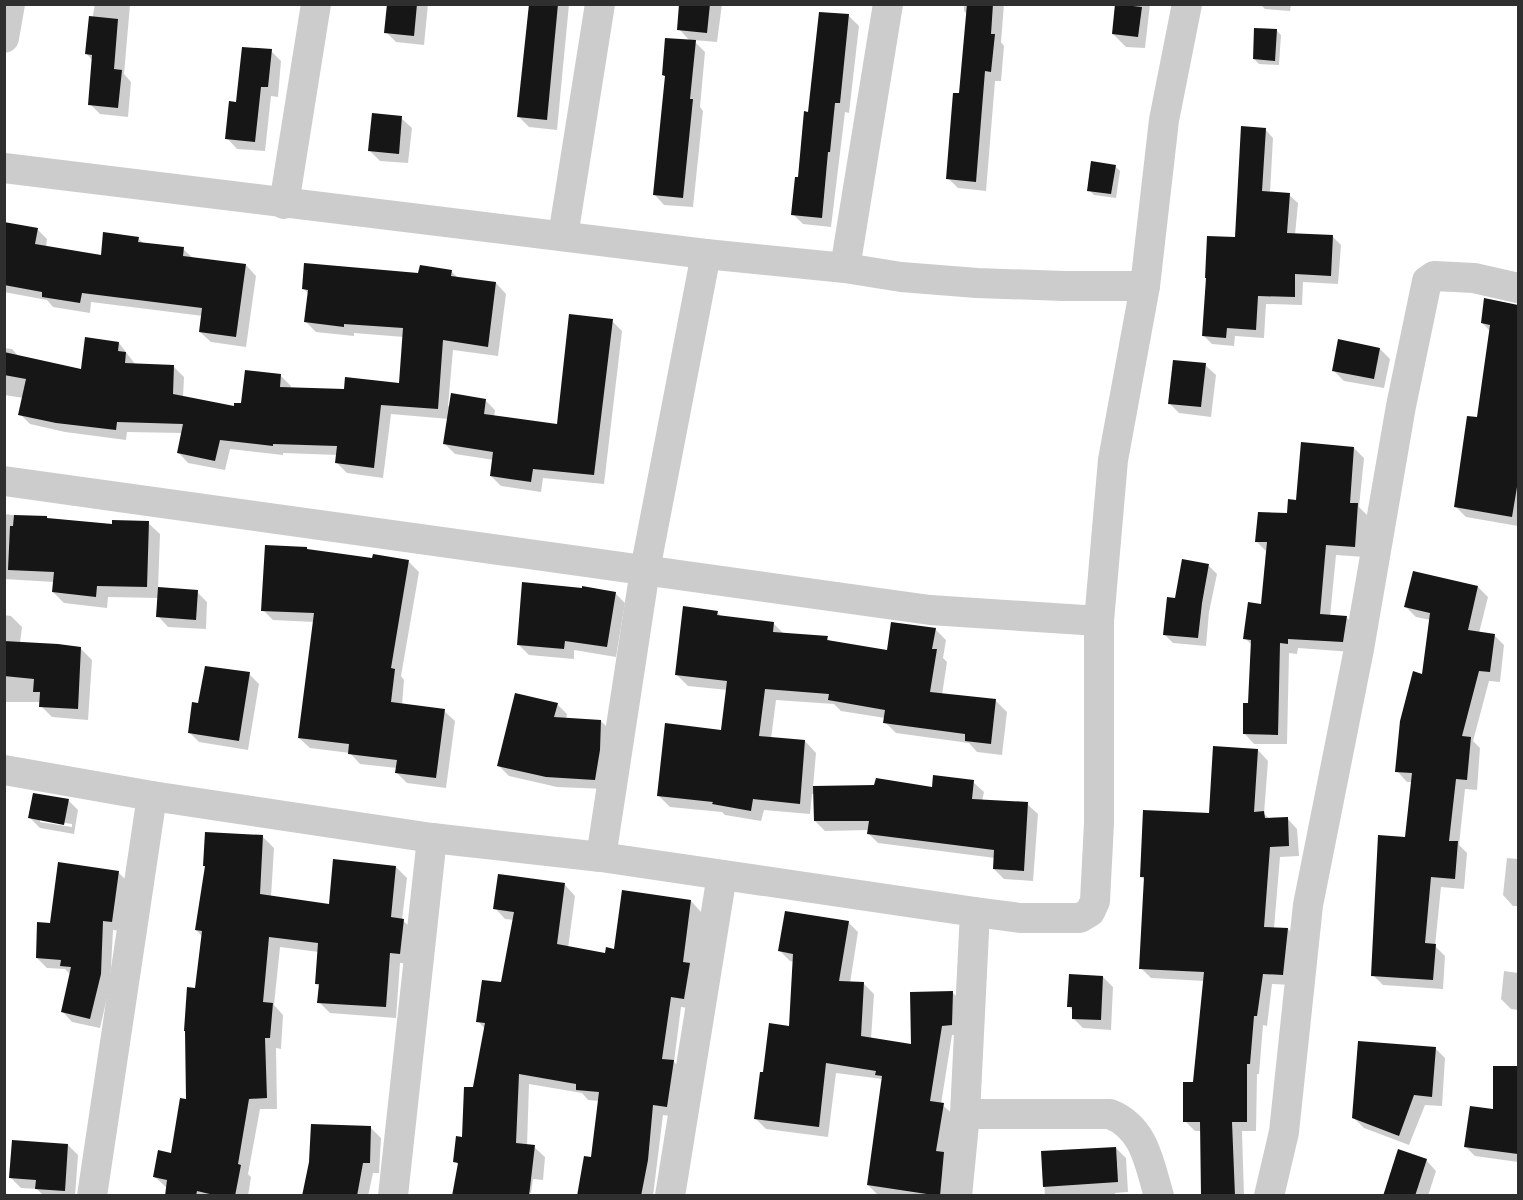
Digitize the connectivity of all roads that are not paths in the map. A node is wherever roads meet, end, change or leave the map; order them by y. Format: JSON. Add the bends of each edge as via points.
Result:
{"nodes":[{"id":1,"x":10,"y":4,"type":"edge"},
{"id":2,"x":316,"y":4,"type":"edge"},
{"id":3,"x":600,"y":4,"type":"edge"},
{"id":4,"x":888,"y":4,"type":"edge"},
{"id":5,"x":1187,"y":4,"type":"edge"},
{"id":6,"x":4,"y":38,"type":"edge"},
{"id":7,"x":4,"y":168,"type":"edge"},
{"id":8,"x":284,"y":204,"type":"junction"},
{"id":9,"x":562,"y":236,"type":"junction"},
{"id":10,"x":706,"y":254,"type":"junction"},
{"id":11,"x":845,"y":268,"type":"junction"},
{"id":12,"x":1144,"y":286,"type":"junction"},
{"id":13,"x":1518,"y":288,"type":"edge"},
{"id":14,"x":4,"y":481,"type":"edge"},
{"id":15,"x":645,"y":570,"type":"junction"},
{"id":16,"x":1099,"y":621,"type":"junction"},
{"id":17,"x":4,"y":770,"type":"edge"},
{"id":18,"x":152,"y":796,"type":"junction"},
{"id":19,"x":432,"y":838,"type":"junction"},
{"id":20,"x":601,"y":857,"type":"junction"},
{"id":21,"x":722,"y":875,"type":"junction"},
{"id":22,"x":975,"y":912,"type":"junction"},
{"id":23,"x":964,"y":1114,"type":"junction"},
{"id":24,"x":92,"y":1196,"type":"edge"},
{"id":25,"x":393,"y":1196,"type":"edge"},
{"id":26,"x":670,"y":1196,"type":"edge"},
{"id":27,"x":957,"y":1196,"type":"edge"},
{"id":28,"x":1159,"y":1196,"type":"edge"},
{"id":29,"x":1269,"y":1196,"type":"edge"}],
"edges":[{"from":1,"to":6,"type":"street"},
{"from":2,"to":8,"type":"street"},
{"from":3,"to":9,"type":"street"},
{"from":4,"to":11,"type":"street"},
{"from":5,"to":12,"type":"street","via":[[1164,120]]},
{"from":7,"to":8,"type":"street"},
{"from":8,"to":9,"type":"street"},
{"from":9,"to":10,"type":"street"},
{"from":10,"to":11,"type":"street"},
{"from":10,"to":15,"type":"street"},
{"from":11,"to":12,"type":"street","via":[[977,283]]},
{"from":12,"to":16,"type":"street","via":[[1113,460]]},
{"from":13,"to":29,"type":"street","via":[[1474,278],[1434,276],[1427,281],[1308,905],[1284,1132]]},
{"from":14,"to":15,"type":"street"},
{"from":15,"to":16,"type":"street","via":[[930,610]]},
{"from":15,"to":20,"type":"street"},
{"from":16,"to":22,"type":"street","via":[[1095,901],[1090,912],[1080,918],[1020,918]]},
{"from":17,"to":18,"type":"street"},
{"from":18,"to":19,"type":"street"},
{"from":18,"to":24,"type":"street"},
{"from":19,"to":20,"type":"street"},
{"from":19,"to":25,"type":"street"},
{"from":20,"to":21,"type":"street"},
{"from":21,"to":22,"type":"street"},
{"from":21,"to":26,"type":"street"},
{"from":22,"to":23,"type":"street"},
{"from":23,"to":27,"type":"street"},
{"from":23,"to":28,"type":"street","via":[[1110,1114],[1129,1124],[1145,1149]]}]}
